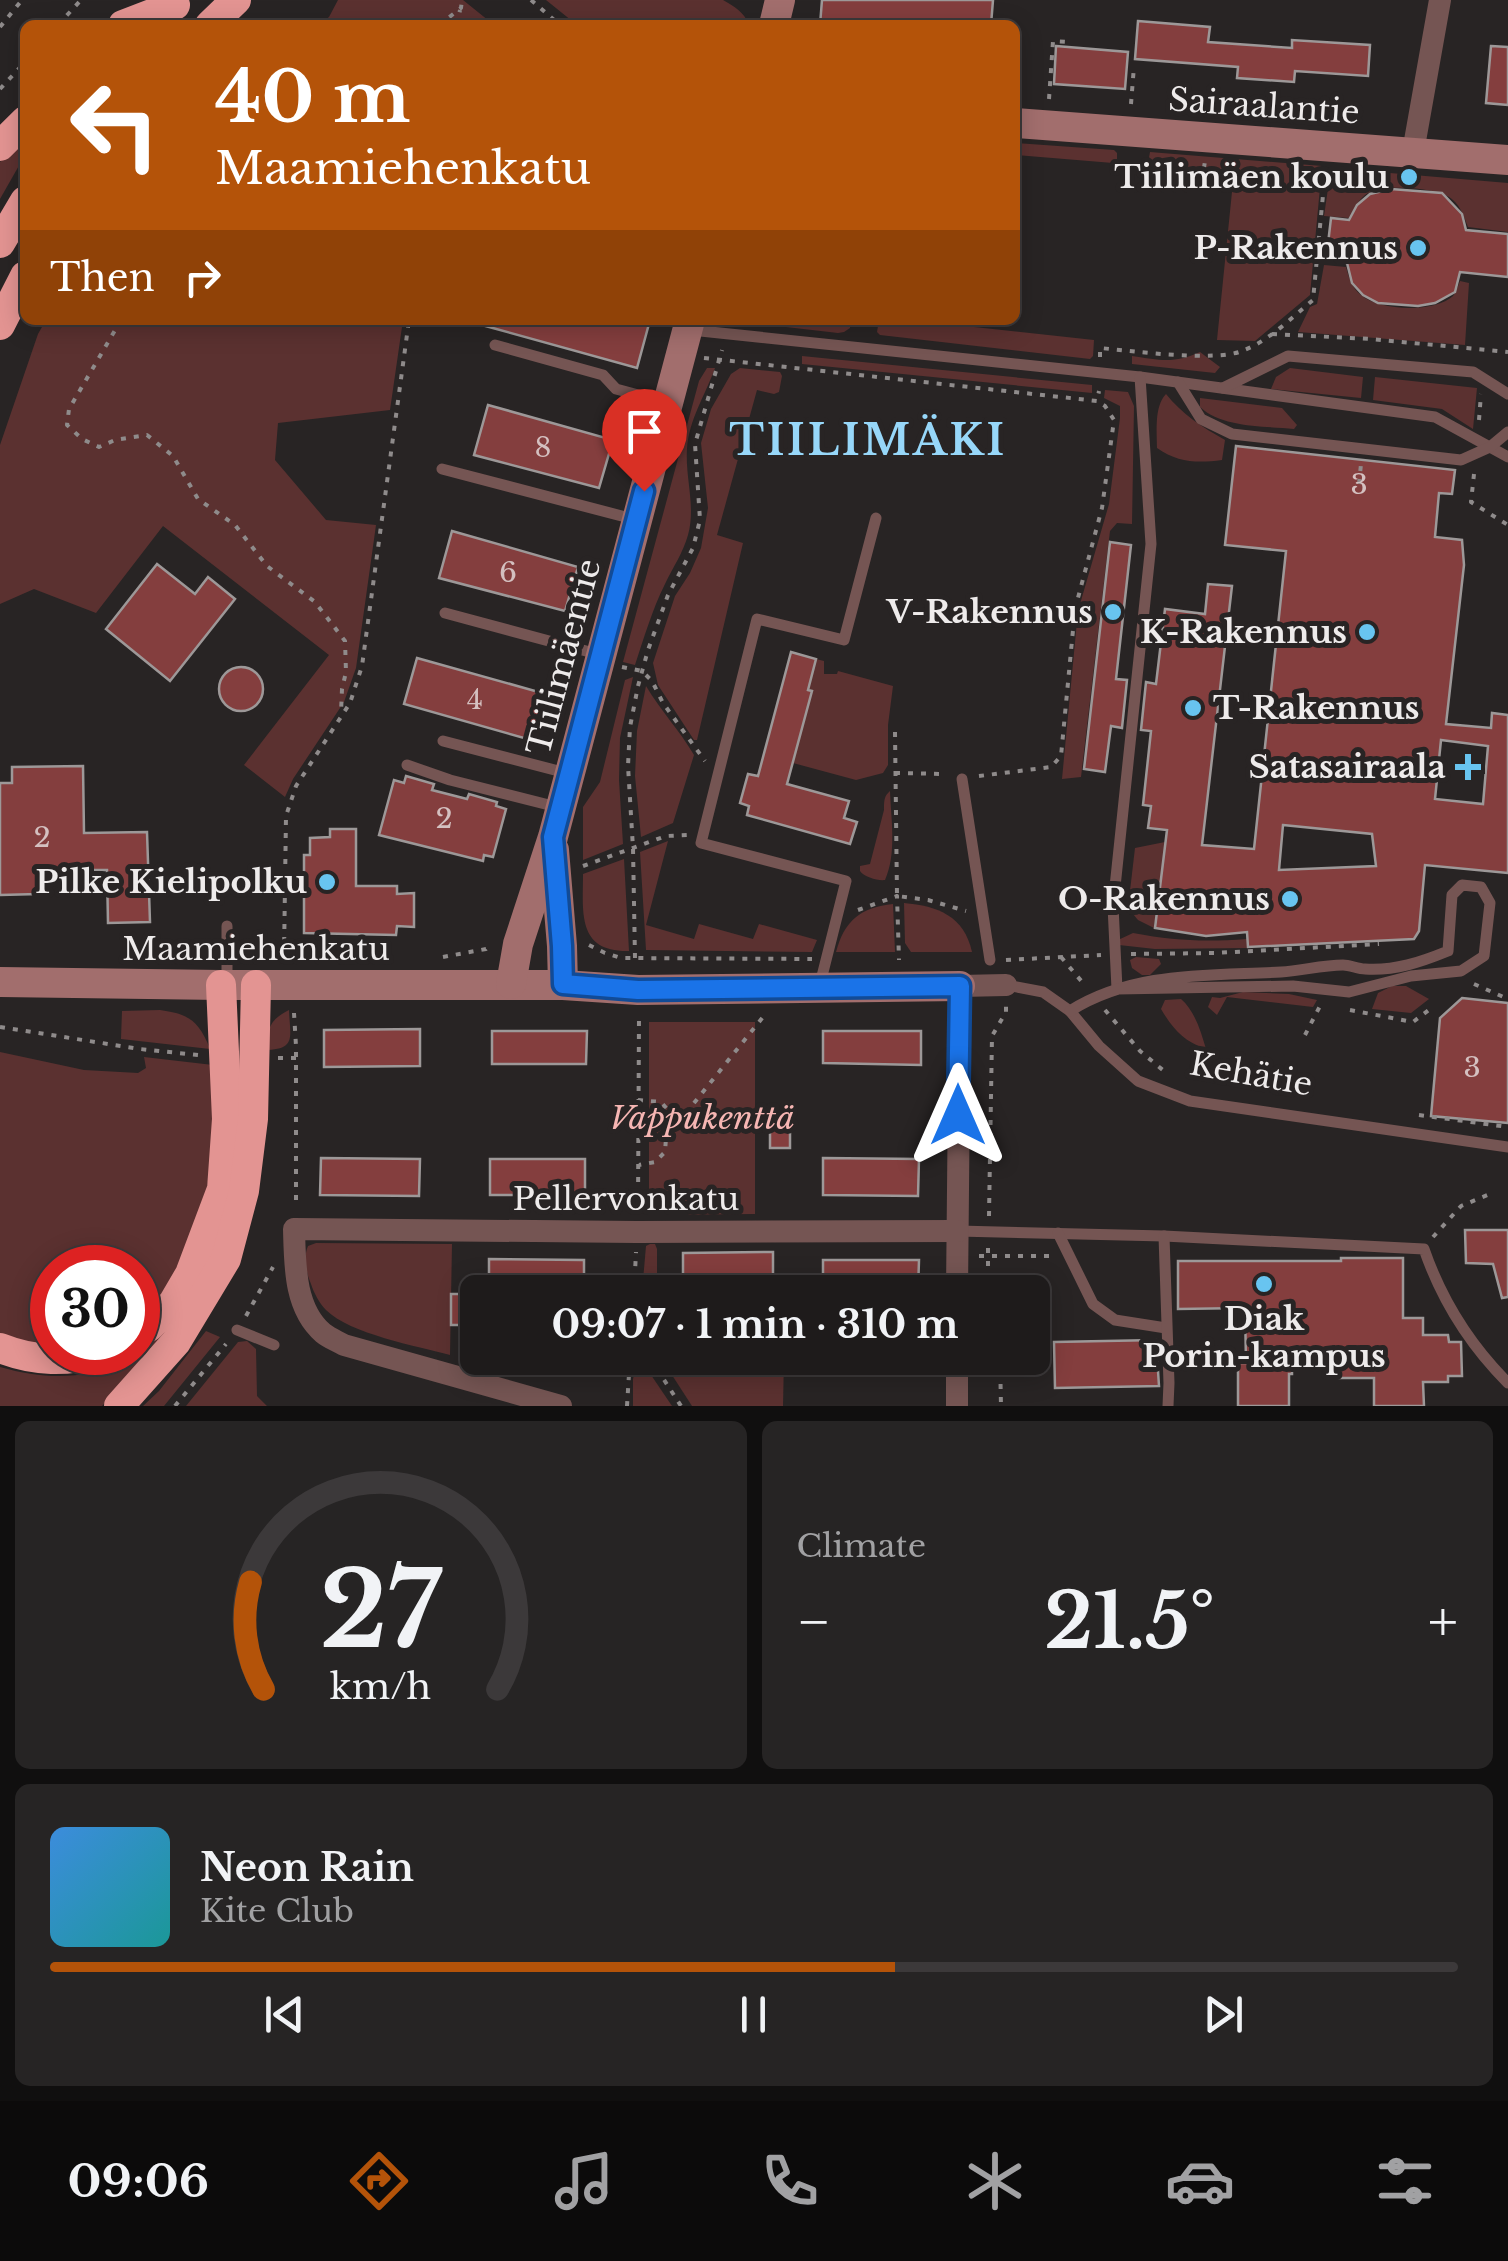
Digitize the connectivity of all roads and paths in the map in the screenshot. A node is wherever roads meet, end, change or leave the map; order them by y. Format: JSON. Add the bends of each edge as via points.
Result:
{"nodes":[{"id":1,"x":22,"y":0,"type":"edge"},
{"id":2,"x":81,"y":0,"type":"edge"},
{"id":3,"x":236,"y":0,"type":"edge"},
{"id":4,"x":462,"y":0,"type":"edge"},
{"id":5,"x":531,"y":0,"type":"edge"},
{"id":6,"x":1440,"y":0,"type":"edge"},
{"id":7,"x":461,"y":8,"type":"junction"},
{"id":8,"x":171,"y":10,"type":"edge"},
{"id":9,"x":63,"y":20,"type":"edge"},
{"id":10,"x":138,"y":20,"type":"edge"},
{"id":11,"x":215,"y":20,"type":"edge"},
{"id":12,"x":445,"y":20,"type":"edge"},
{"id":13,"x":458,"y":20,"type":"edge"},
{"id":14,"x":554,"y":20,"type":"edge"},
{"id":15,"x":0,"y":27,"type":"edge"},
{"id":16,"x":1070,"y":42,"type":"dead end"},
{"id":17,"x":1134,"y":66,"type":"dead end"},
{"id":18,"x":20,"y":68,"type":"edge"},
{"id":19,"x":0,"y":90,"type":"edge"},
{"id":20,"x":1049,"y":108,"type":"dead end"},
{"id":21,"x":1130,"y":114,"type":"dead end"},
{"id":22,"x":1020,"y":123,"type":"edge"},
{"id":23,"x":20,"y":127,"type":"edge"},
{"id":24,"x":0,"y":146,"type":"edge"},
{"id":25,"x":1206,"y":152,"type":"dead end"},
{"id":26,"x":1412,"y":152,"type":"junction"},
{"id":27,"x":1326,"y":159,"type":"dead end"},
{"id":28,"x":1508,"y":160,"type":"edge"},
{"id":29,"x":1202,"y":181,"type":"dead end"},
{"id":30,"x":20,"y":209,"type":"edge"},
{"id":31,"x":0,"y":243,"type":"edge"},
{"id":32,"x":20,"y":286,"type":"edge"},
{"id":33,"x":118,"y":325,"type":"edge"},
{"id":34,"x":409,"y":325,"type":"edge"},
{"id":35,"x":688,"y":325,"type":"edge"},
{"id":36,"x":0,"y":326,"type":"edge"},
{"id":37,"x":726,"y":332,"type":"junction"},
{"id":38,"x":1272,"y":334,"type":"junction"},
{"id":39,"x":494,"y":345,"type":"dead end"},
{"id":40,"x":1508,"y":352,"type":"edge"},
{"id":41,"x":720,"y":360,"type":"junction"},
{"id":42,"x":1099,"y":372,"type":"junction"},
{"id":43,"x":1140,"y":377,"type":"junction"},
{"id":44,"x":1178,"y":382,"type":"junction"},
{"id":45,"x":1223,"y":388,"type":"junction"},
{"id":46,"x":1508,"y":394,"type":"edge"},
{"id":47,"x":1097,"y":401,"type":"junction"},
{"id":48,"x":668,"y":404,"type":"junction"},
{"id":49,"x":1508,"y":432,"type":"edge"},
{"id":50,"x":1490,"y":446,"type":"junction"},
{"id":51,"x":1508,"y":457,"type":"edge"},
{"id":52,"x":442,"y":469,"type":"dead end"},
{"id":53,"x":876,"y":518,"type":"dead end"},
{"id":54,"x":637,"y":520,"type":"junction"},
{"id":55,"x":445,"y":613,"type":"dead end"},
{"id":56,"x":612,"y":661,"type":"junction"},
{"id":57,"x":642,"y":671,"type":"junction"},
{"id":58,"x":341,"y":718,"type":"junction"},
{"id":59,"x":894,"y":732,"type":"dead end"},
{"id":60,"x":443,"y":741,"type":"dead end"},
{"id":61,"x":407,"y":765,"type":"dead end"},
{"id":62,"x":896,"y":773,"type":"junction"},
{"id":63,"x":570,"y":774,"type":"junction"},
{"id":64,"x":718,"y":776,"type":"junction"},
{"id":65,"x":962,"y":778,"type":"junction"},
{"id":66,"x":557,"y":823,"type":"junction"},
{"id":67,"x":703,"y":834,"type":"junction"},
{"id":68,"x":633,"y":848,"type":"junction"},
{"id":69,"x":579,"y":868,"type":"dead end"},
{"id":70,"x":897,"y":896,"type":"junction"},
{"id":71,"x":838,"y":916,"type":"junction"},
{"id":72,"x":982,"y":916,"type":"junction"},
{"id":73,"x":227,"y":926,"type":"dead end"},
{"id":74,"x":1378,"y":944,"type":"dead end"},
{"id":75,"x":1116,"y":954,"type":"junction"},
{"id":76,"x":284,"y":956,"type":"dead end"},
{"id":77,"x":1061,"y":957,"type":"junction"},
{"id":78,"x":635,"y":958,"type":"dead end"},
{"id":79,"x":899,"y":960,"type":"dead end"},
{"id":80,"x":990,"y":960,"type":"dead end"},
{"id":81,"x":1365,"y":969,"type":"junction"},
{"id":82,"x":0,"y":982,"type":"edge"},
{"id":83,"x":1469,"y":982,"type":"dead end"},
{"id":84,"x":511,"y":984,"type":"junction"},
{"id":85,"x":563,"y":984,"type":"junction"},
{"id":86,"x":234,"y":985,"type":"junction"},
{"id":87,"x":1006,"y":985,"type":"junction"},
{"id":88,"x":960,"y":986,"type":"junction"},
{"id":89,"x":818,"y":988,"type":"junction"},
{"id":90,"x":1117,"y":988,"type":"junction"},
{"id":91,"x":1367,"y":988,"type":"junction"},
{"id":92,"x":1094,"y":996,"type":"junction"},
{"id":93,"x":1508,"y":998,"type":"edge"},
{"id":94,"x":1321,"y":1005,"type":"dead end"},
{"id":95,"x":294,"y":1006,"type":"dead end"},
{"id":96,"x":1434,"y":1006,"type":"dead end"},
{"id":97,"x":639,"y":1010,"type":"dead end"},
{"id":98,"x":1070,"y":1010,"type":"junction"},
{"id":99,"x":1348,"y":1010,"type":"dead end"},
{"id":100,"x":763,"y":1017,"type":"dead end"},
{"id":101,"x":0,"y":1027,"type":"edge"},
{"id":102,"x":1306,"y":1035,"type":"dead end"},
{"id":103,"x":224,"y":1056,"type":"junction"},
{"id":104,"x":296,"y":1058,"type":"junction"},
{"id":105,"x":255,"y":1059,"type":"junction"},
{"id":106,"x":1176,"y":1077,"type":"dead end"},
{"id":107,"x":638,"y":1100,"type":"junction"},
{"id":108,"x":1411,"y":1114,"type":"dead end"},
{"id":109,"x":1508,"y":1127,"type":"edge"},
{"id":110,"x":668,"y":1131,"type":"junction"},
{"id":111,"x":1508,"y":1147,"type":"edge"},
{"id":112,"x":638,"y":1165,"type":"junction"},
{"id":113,"x":1490,"y":1194,"type":"dead end"},
{"id":114,"x":294,"y":1229,"type":"junction"},
{"id":115,"x":958,"y":1231,"type":"junction"},
{"id":116,"x":638,"y":1232,"type":"junction"},
{"id":117,"x":989,"y":1232,"type":"junction"},
{"id":118,"x":1058,"y":1233,"type":"junction"},
{"id":119,"x":1164,"y":1236,"type":"junction"},
{"id":120,"x":1424,"y":1249,"type":"junction"},
{"id":121,"x":958,"y":1256,"type":"junction"},
{"id":122,"x":988,"y":1256,"type":"junction"},
{"id":123,"x":1069,"y":1256,"type":"junction"},
{"id":124,"x":635,"y":1275,"type":"edge"},
{"id":125,"x":957,"y":1275,"type":"edge"},
{"id":126,"x":988,"y":1275,"type":"edge"},
{"id":127,"x":160,"y":1316,"type":"edge"},
{"id":128,"x":1166,"y":1328,"type":"junction"},
{"id":129,"x":237,"y":1330,"type":"junction"},
{"id":130,"x":274,"y":1345,"type":"dead end"},
{"id":131,"x":0,"y":1348,"type":"edge"},
{"id":132,"x":30,"y":1357,"type":"edge"},
{"id":133,"x":629,"y":1375,"type":"edge"},
{"id":134,"x":661,"y":1375,"type":"edge"},
{"id":135,"x":957,"y":1375,"type":"edge"},
{"id":136,"x":1000,"y":1375,"type":"edge"},
{"id":137,"x":1508,"y":1382,"type":"edge"},
{"id":138,"x":119,"y":1406,"type":"edge"},
{"id":139,"x":175,"y":1406,"type":"edge"},
{"id":140,"x":561,"y":1406,"type":"edge"},
{"id":141,"x":627,"y":1406,"type":"edge"},
{"id":142,"x":681,"y":1406,"type":"edge"},
{"id":143,"x":956,"y":1406,"type":"edge"},
{"id":144,"x":1000,"y":1406,"type":"edge"},
{"id":145,"x":1168,"y":1406,"type":"edge"}],
"edges":[{"from":1,"to":15,"type":"path"},
{"from":2,"to":9,"type":"path"},
{"from":3,"to":11,"type":"highway"},
{"from":4,"to":7,"type":"path"},
{"from":5,"to":14,"type":"path"},
{"from":6,"to":26,"type":"street"},
{"from":7,"to":12,"type":"path"},
{"from":7,"to":13,"type":"path"},
{"from":8,"to":10,"type":"highway"},
{"from":16,"to":20,"type":"path","via":[[1053,41]]},
{"from":17,"to":21,"type":"path"},
{"from":18,"to":19,"type":"path"},
{"from":22,"to":26,"type":"street","name":"Sairaalantie"},
{"from":23,"to":24,"type":"highway"},
{"from":25,"to":29,"type":"path"},
{"from":26,"to":28,"type":"street","name":"Sairaalantie"},
{"from":27,"to":38,"type":"path","via":[[1313,300]]},
{"from":30,"to":31,"type":"highway"},
{"from":32,"to":36,"type":"highway"},
{"from":33,"to":58,"type":"path","via":[[69,410],[68,425],[99,447],[147,434],[173,456],[198,500],[235,525],[267,566],[316,602],[344,641]]},
{"from":34,"to":58,"type":"path","via":[[362,666]]},
{"from":35,"to":37,"type":"lane"},
{"from":35,"to":48,"type":"street","name":"Tiilimäentie"},
{"from":37,"to":41,"type":"path"},
{"from":37,"to":42,"type":"lane"},
{"from":38,"to":40,"type":"path"},
{"from":38,"to":42,"type":"path","via":[[1242,352],[1218,356],[1100,348]]},
{"from":39,"to":48,"type":"lane","via":[[603,376],[616,389]]},
{"from":41,"to":47,"type":"path"},
{"from":41,"to":57,"type":"path","via":[[695,444],[700,520],[693,548],[668,595]]},
{"from":42,"to":43,"type":"lane"},
{"from":42,"to":47,"type":"path"},
{"from":43,"to":44,"type":"lane"},
{"from":43,"to":75,"type":"lane","via":[[1151,544],[1113,906]]},
{"from":44,"to":45,"type":"lane"},
{"from":44,"to":50,"type":"lane","via":[[1202,419],[1232,434],[1461,460]]},
{"from":45,"to":46,"type":"lane","via":[[1288,356],[1473,372]]},
{"from":45,"to":50,"type":"lane","via":[[1436,417]]},
{"from":47,"to":65,"type":"path","via":[[1114,420],[1102,508],[1075,608],[1061,756],[1051,768]]},
{"from":48,"to":54,"type":"street","name":"Tiilimäentie"},
{"from":49,"to":50,"type":"lane"},
{"from":50,"to":51,"type":"lane"},
{"from":52,"to":54,"type":"lane"},
{"from":53,"to":64,"type":"lane","via":[[844,640],[758,618]]},
{"from":54,"to":56,"type":"street","name":"Tiilimäentie"},
{"from":55,"to":56,"type":"lane"},
{"from":56,"to":57,"type":"path"},
{"from":56,"to":63,"type":"street","name":"Tiilimäentie"},
{"from":57,"to":64,"type":"path"},
{"from":57,"to":68,"type":"path","via":[[628,766]]},
{"from":58,"to":76,"type":"path","via":[[296,786],[286,816]]},
{"from":59,"to":62,"type":"path"},
{"from":60,"to":63,"type":"lane"},
{"from":61,"to":66,"type":"lane"},
{"from":62,"to":65,"type":"path"},
{"from":62,"to":70,"type":"path"},
{"from":63,"to":66,"type":"street","name":"Tiilimäentie"},
{"from":64,"to":67,"type":"lane"},
{"from":65,"to":72,"type":"lane"},
{"from":66,"to":84,"type":"street","name":"Tiilimäentie"},
{"from":66,"to":85,"type":"street","name":"Tiilimäentie"},
{"from":67,"to":68,"type":"path","via":[[666,836]]},
{"from":67,"to":71,"type":"lane","via":[[701,843],[846,881]]},
{"from":68,"to":69,"type":"path"},
{"from":68,"to":78,"type":"path"},
{"from":70,"to":71,"type":"path"},
{"from":70,"to":72,"type":"path"},
{"from":70,"to":79,"type":"path"},
{"from":71,"to":89,"type":"lane"},
{"from":72,"to":80,"type":"lane"},
{"from":73,"to":86,"type":"lane"},
{"from":74,"to":75,"type":"path"},
{"from":75,"to":77,"type":"path"},
{"from":75,"to":90,"type":"lane"},
{"from":77,"to":87,"type":"path","via":[[1005,960]]},
{"from":77,"to":92,"type":"path"},
{"from":81,"to":90,"type":"lane","via":[[1152,979]]},
{"from":81,"to":91,"type":"lane"},
{"from":81,"to":91,"type":"lane","via":[[1414,966],[1448,952],[1452,895],[1462,885],[1481,887],[1490,903],[1484,956],[1461,971]]},
{"from":82,"to":86,"type":"street","name":"Maamiehenkatu"},
{"from":83,"to":93,"type":"path"},
{"from":84,"to":85,"type":"street","name":"Maamiehenkatu"},
{"from":84,"to":86,"type":"street","name":"Maamiehenkatu"},
{"from":85,"to":89,"type":"street"},
{"from":86,"to":103,"type":"highway"},
{"from":86,"to":105,"type":"highway"},
{"from":87,"to":88,"type":"street","name":"Kehätie"},
{"from":87,"to":98,"type":"lane","name":"Kehätie","via":[[1042,992]]},
{"from":87,"to":117,"type":"path","via":[[1006,1012],[992,1036]]},
{"from":88,"to":89,"type":"street"},
{"from":88,"to":115,"type":"street"},
{"from":90,"to":91,"type":"lane"},
{"from":90,"to":92,"type":"lane"},
{"from":92,"to":98,"type":"lane"},
{"from":92,"to":106,"type":"path","via":[[1140,1051]]},
{"from":94,"to":102,"type":"path"},
{"from":95,"to":104,"type":"path"},
{"from":96,"to":99,"type":"path","via":[[1414,1022]]},
{"from":97,"to":107,"type":"path"},
{"from":98,"to":111,"type":"lane","name":"Kehätie","via":[[1138,1081],[1190,1101]]},
{"from":100,"to":110,"type":"path"},
{"from":101,"to":103,"type":"path"},
{"from":103,"to":127,"type":"highway","via":[[222,1189],[190,1274]]},
{"from":104,"to":105,"type":"path"},
{"from":104,"to":114,"type":"path"},
{"from":105,"to":138,"type":"highway","via":[[244,1191],[226,1259],[176,1342]]},
{"from":107,"to":110,"type":"path","via":[[661,1102]]},
{"from":107,"to":112,"type":"path"},
{"from":108,"to":109,"type":"path"},
{"from":110,"to":112,"type":"path","via":[[665,1152]]},
{"from":112,"to":116,"type":"path"},
{"from":113,"to":120,"type":"path","via":[[1460,1206]]},
{"from":114,"to":116,"type":"street","name":"Pellervonkatu"},
{"from":114,"to":129,"type":"path"},
{"from":114,"to":140,"type":"street","via":[[300,1295],[324,1334]]},
{"from":115,"to":116,"type":"street","name":"Pellervonkatu"},
{"from":115,"to":117,"type":"lane"},
{"from":115,"to":121,"type":"street"},
{"from":116,"to":124,"type":"path"},
{"from":117,"to":118,"type":"lane"},
{"from":117,"to":122,"type":"path"},
{"from":118,"to":119,"type":"lane"},
{"from":118,"to":123,"type":"lane"},
{"from":119,"to":120,"type":"lane"},
{"from":119,"to":128,"type":"lane"},
{"from":120,"to":137,"type":"lane","via":[[1454,1318]]},
{"from":121,"to":122,"type":"path"},
{"from":121,"to":125,"type":"street"},
{"from":122,"to":123,"type":"path"},
{"from":122,"to":126,"type":"path"},
{"from":123,"to":128,"type":"lane","via":[[1093,1304],[1115,1320]]},
{"from":128,"to":145,"type":"lane"},
{"from":129,"to":130,"type":"lane"},
{"from":129,"to":139,"type":"path"},
{"from":131,"to":132,"type":"highway"},
{"from":133,"to":141,"type":"path"},
{"from":134,"to":142,"type":"path"},
{"from":135,"to":143,"type":"street"},
{"from":136,"to":144,"type":"path"}]}
